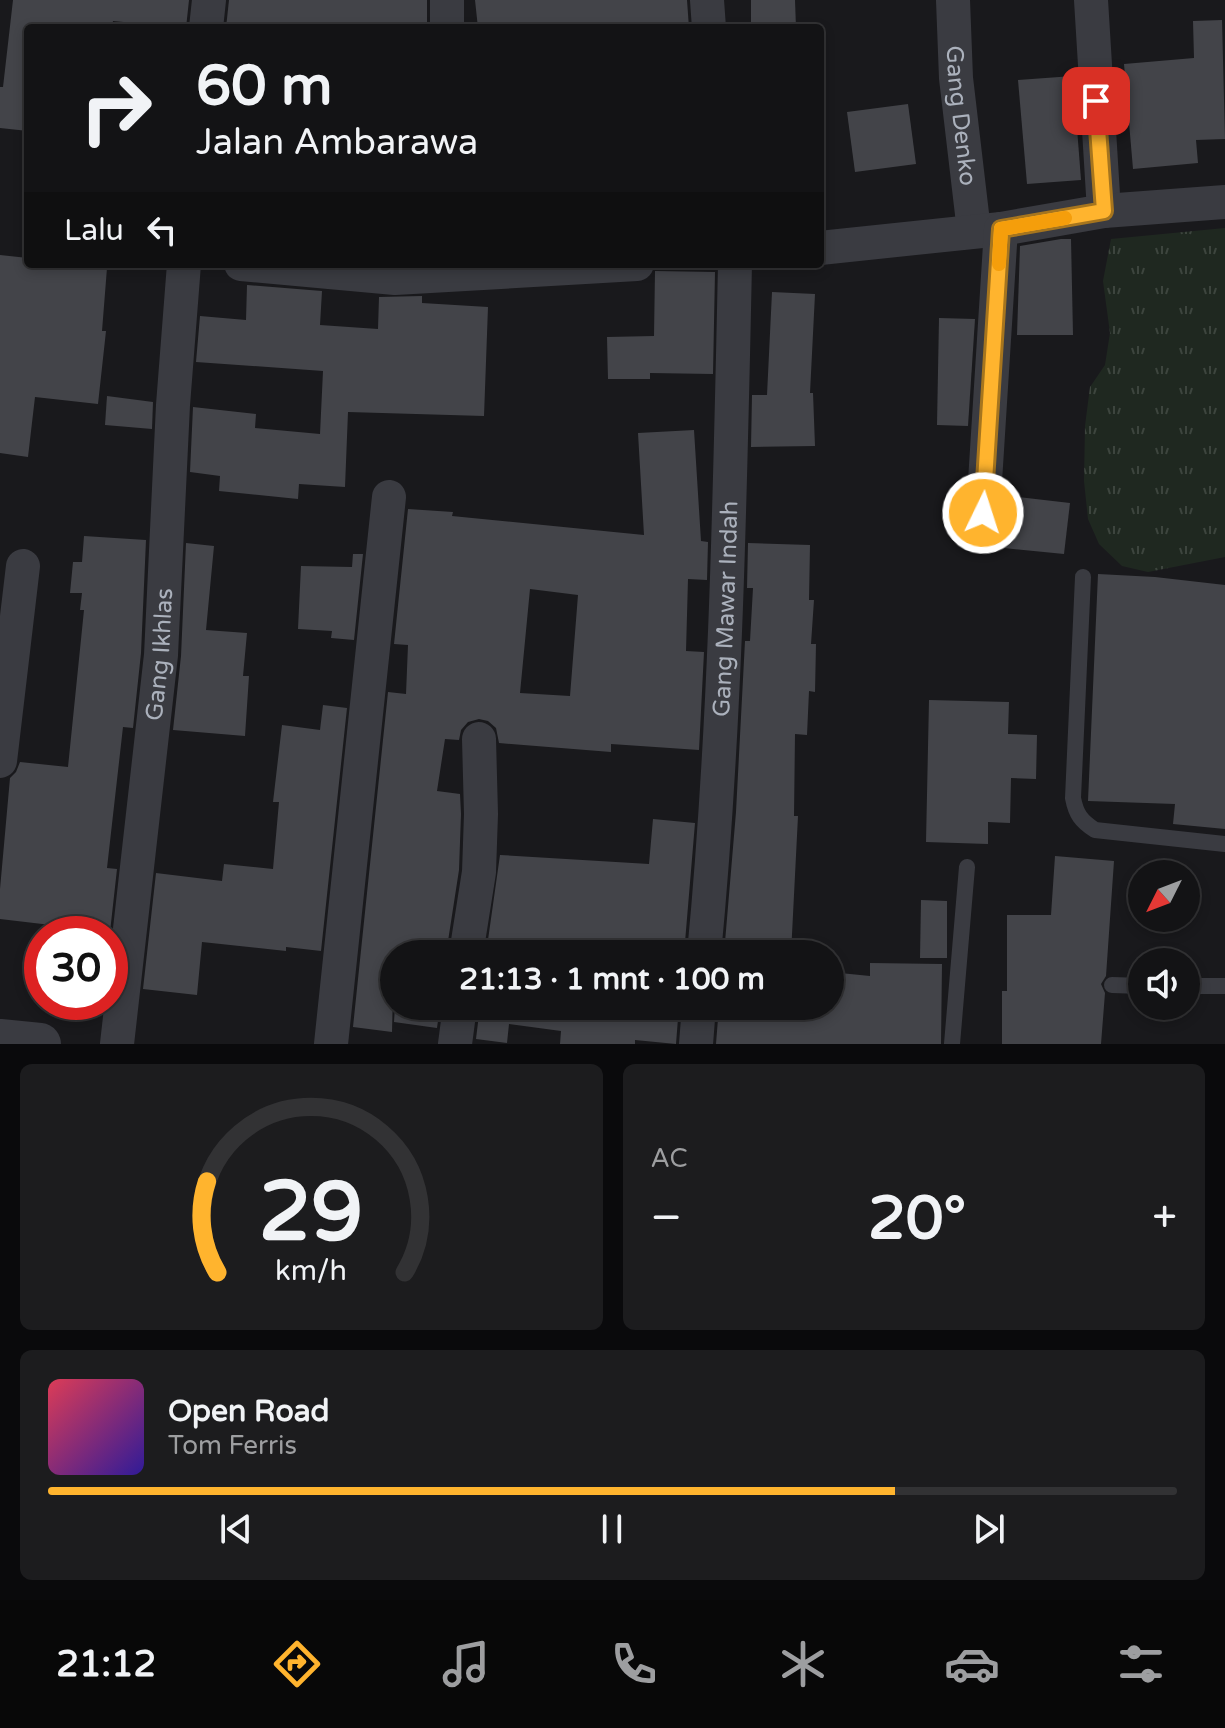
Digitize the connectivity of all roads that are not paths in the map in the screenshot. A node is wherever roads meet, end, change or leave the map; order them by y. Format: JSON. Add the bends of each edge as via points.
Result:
{"nodes":[{"id":1,"x":209,"y":0,"type":"edge"},
{"id":2,"x":447,"y":0,"type":"edge"},
{"id":3,"x":707,"y":0,"type":"edge"},
{"id":4,"x":953,"y":0,"type":"edge"},
{"id":5,"x":1091,"y":0,"type":"edge"},
{"id":6,"x":206,"y":24,"type":"edge"},
{"id":7,"x":447,"y":24,"type":"edge"},
{"id":8,"x":709,"y":24,"type":"edge"},
{"id":9,"x":1225,"y":202,"type":"edge"},
{"id":10,"x":1104,"y":211,"type":"junction"},
{"id":11,"x":987,"y":230,"type":"junction"},
{"id":12,"x":824,"y":248,"type":"edge"},
{"id":13,"x":184,"y":268,"type":"edge"},
{"id":14,"x":285,"y":268,"type":"edge"},
{"id":15,"x":476,"y":268,"type":"edge"},
{"id":16,"x":735,"y":268,"type":"edge"},
{"id":17,"x":436,"y":269,"type":"edge"},
{"id":18,"x":389,"y":497,"type":"dead end"},
{"id":19,"x":983,"y":513,"type":"dead end"},
{"id":20,"x":23,"y":566,"type":"dead end"},
{"id":21,"x":1083,"y":577,"type":"dead end"},
{"id":22,"x":479,"y":739,"type":"dead end"},
{"id":23,"x":0,"y":761,"type":"edge"},
{"id":24,"x":1225,"y":844,"type":"edge"},
{"id":25,"x":967,"y":867,"type":"dead end"},
{"id":26,"x":468,"y":940,"type":"edge"},
{"id":27,"x":705,"y":940,"type":"edge"},
{"id":28,"x":1112,"y":985,"type":"dead end"},
{"id":29,"x":1128,"y":986,"type":"edge"},
{"id":30,"x":1200,"y":986,"type":"edge"},
{"id":31,"x":1225,"y":986,"type":"edge"},
{"id":32,"x":458,"y":1020,"type":"edge"},
{"id":33,"x":698,"y":1020,"type":"edge"},
{"id":34,"x":0,"y":1040,"type":"edge"},
{"id":35,"x":40,"y":1044,"type":"edge"},
{"id":36,"x":117,"y":1044,"type":"edge"},
{"id":37,"x":331,"y":1044,"type":"edge"},
{"id":38,"x":455,"y":1044,"type":"edge"},
{"id":39,"x":696,"y":1044,"type":"edge"},
{"id":40,"x":952,"y":1044,"type":"edge"}],
"edges":[{"from":1,"to":6,"type":"street"},
{"from":2,"to":7,"type":"street"},
{"from":3,"to":8,"type":"street"},
{"from":4,"to":11,"type":"street","name":"Gang Denko","via":[[956,78]]},
{"from":5,"to":10,"type":"street"},
{"from":9,"to":10,"type":"street"},
{"from":10,"to":11,"type":"street"},
{"from":11,"to":12,"type":"street"},
{"from":11,"to":19,"type":"street","name":"Gang Denko"},
{"from":13,"to":36,"type":"street","name":"Gang Ikhlas","via":[[161,655]]},
{"from":14,"to":17,"type":"street","via":[[395,278]]},
{"from":15,"to":17,"type":"street"},
{"from":16,"to":27,"type":"street","name":"Gang Mawar Indah","via":[[728,550]]},
{"from":18,"to":37,"type":"street"},
{"from":20,"to":23,"type":"street"},
{"from":21,"to":24,"type":"lane","via":[[1076,814],[1095,830]]},
{"from":22,"to":26,"type":"street","via":[[479,872]]},
{"from":25,"to":40,"type":"lane"},
{"from":28,"to":29,"type":"lane"},
{"from":30,"to":31,"type":"lane"},
{"from":32,"to":38,"type":"street"},
{"from":33,"to":39,"type":"street"},
{"from":34,"to":35,"type":"street"}]}
